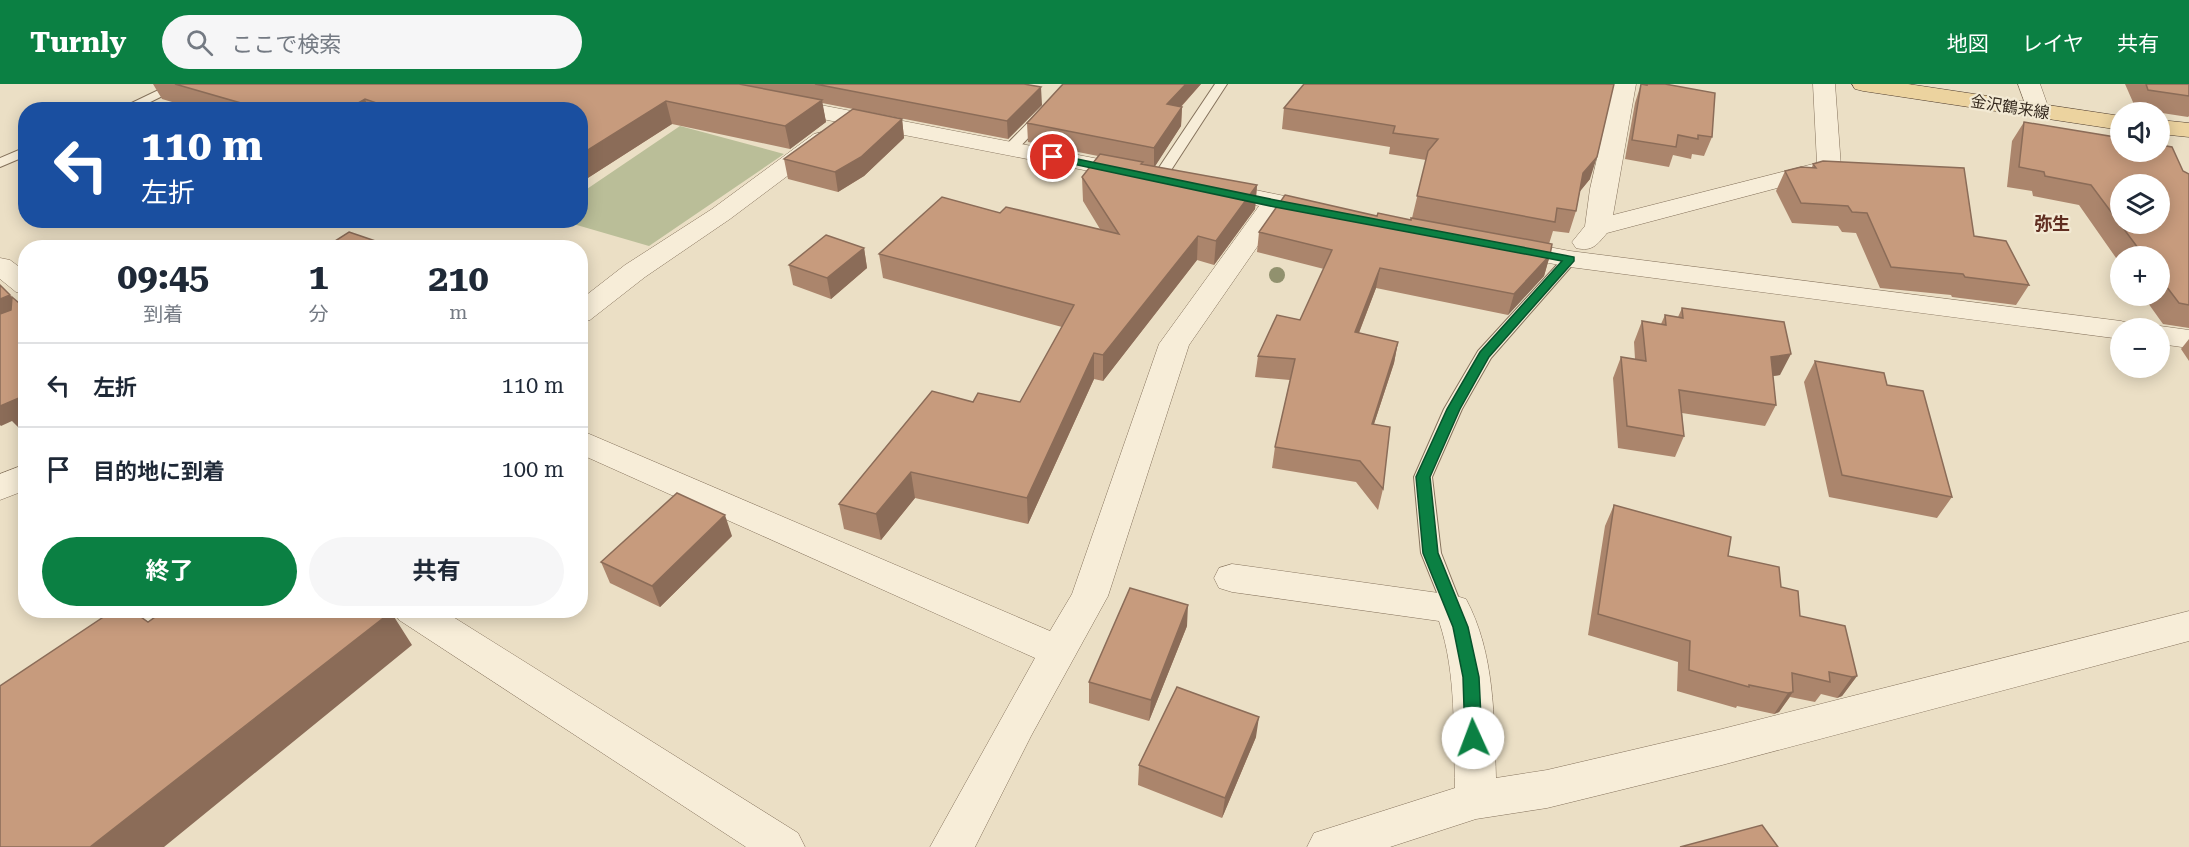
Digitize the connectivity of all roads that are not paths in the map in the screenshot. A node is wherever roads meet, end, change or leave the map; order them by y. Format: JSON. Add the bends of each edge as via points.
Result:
{"nodes":[{"id":1,"x":181,"y":84,"type":"edge"},
{"id":2,"x":1072,"y":84,"type":"edge"},
{"id":3,"x":1221,"y":84,"type":"edge"},
{"id":4,"x":1625,"y":84,"type":"edge"},
{"id":5,"x":1824,"y":84,"type":"edge"},
{"id":6,"x":1863,"y":84,"type":"edge"},
{"id":7,"x":2029,"y":84,"type":"edge"},
{"id":8,"x":758,"y":100,"type":"edge"},
{"id":9,"x":141,"y":102,"type":"edge"},
{"id":10,"x":2038,"y":112,"type":"junction"},
{"id":11,"x":850,"y":118,"type":"junction"},
{"id":12,"x":2110,"y":122,"type":"edge"},
{"id":13,"x":2170,"y":128,"type":"edge"},
{"id":14,"x":2189,"y":130,"type":"edge"},
{"id":15,"x":1010,"y":149,"type":"junction"},
{"id":16,"x":18,"y":155,"type":"edge"},
{"id":17,"x":0,"y":163,"type":"edge"},
{"id":18,"x":1178,"y":182,"type":"junction"},
{"id":19,"x":1275,"y":203,"type":"junction"},
{"id":20,"x":1343,"y":216,"type":"edge"},
{"id":21,"x":1598,"y":227,"type":"junction"},
{"id":22,"x":1479,"y":242,"type":"edge"},
{"id":23,"x":1570,"y":259,"type":"junction"},
{"id":24,"x":0,"y":266,"type":"edge"},
{"id":25,"x":18,"y":280,"type":"edge"},
{"id":26,"x":588,"y":308,"type":"edge"},
{"id":27,"x":2110,"y":329,"type":"edge"},
{"id":28,"x":2170,"y":336,"type":"edge"},
{"id":29,"x":2189,"y":339,"type":"edge"},
{"id":30,"x":588,"y":445,"type":"edge"},
{"id":31,"x":18,"y":480,"type":"edge"},
{"id":32,"x":0,"y":488,"type":"edge"},
{"id":33,"x":1232,"y":578,"type":"dead end"},
{"id":34,"x":1453,"y":609,"type":"junction"},
{"id":35,"x":137,"y":618,"type":"edge"},
{"id":36,"x":425,"y":618,"type":"edge"},
{"id":37,"x":2189,"y":626,"type":"edge"},
{"id":38,"x":1059,"y":652,"type":"junction"},
{"id":39,"x":70,"y":657,"type":"edge"},
{"id":40,"x":1476,"y":800,"type":"junction"},
{"id":41,"x":783,"y":847,"type":"edge"},
{"id":42,"x":952,"y":847,"type":"edge"},
{"id":43,"x":1329,"y":847,"type":"edge"}],
"edges":[{"from":1,"to":9,"type":"lane"},
{"from":2,"to":15,"type":"lane"},
{"from":3,"to":18,"type":"lane"},
{"from":4,"to":21,"type":"street"},
{"from":5,"to":21,"type":"street","via":[[1829,167]]},
{"from":6,"to":10,"type":"main road","name":"金沢鶴来線"},
{"from":7,"to":10,"type":"street"},
{"from":8,"to":11,"type":"street"},
{"from":10,"to":12,"type":"main road","name":"金沢鶴来線"},
{"from":11,"to":15,"type":"street"},
{"from":11,"to":26,"type":"street"},
{"from":13,"to":14,"type":"main road"},
{"from":15,"to":18,"type":"street"},
{"from":16,"to":17,"type":"lane"},
{"from":18,"to":19,"type":"street"},
{"from":19,"to":20,"type":"street"},
{"from":19,"to":38,"type":"street","via":[[1174,344],[1090,596]]},
{"from":21,"to":23,"type":"street"},
{"from":22,"to":23,"type":"street"},
{"from":23,"to":27,"type":"street"},
{"from":23,"to":34,"type":"lane","via":[[1484,355],[1453,409],[1423,477],[1431,553]]},
{"from":24,"to":25,"type":"street"},
{"from":28,"to":29,"type":"street"},
{"from":30,"to":38,"type":"street"},
{"from":31,"to":32,"type":"street"},
{"from":33,"to":34,"type":"street"},
{"from":34,"to":40,"type":"street","via":[[1461,627],[1471,677]]},
{"from":35,"to":39,"type":"street"},
{"from":36,"to":41,"type":"street"},
{"from":37,"to":40,"type":"street","via":[[1710,750],[1547,789]]},
{"from":38,"to":42,"type":"street"},
{"from":40,"to":43,"type":"street"}]}
